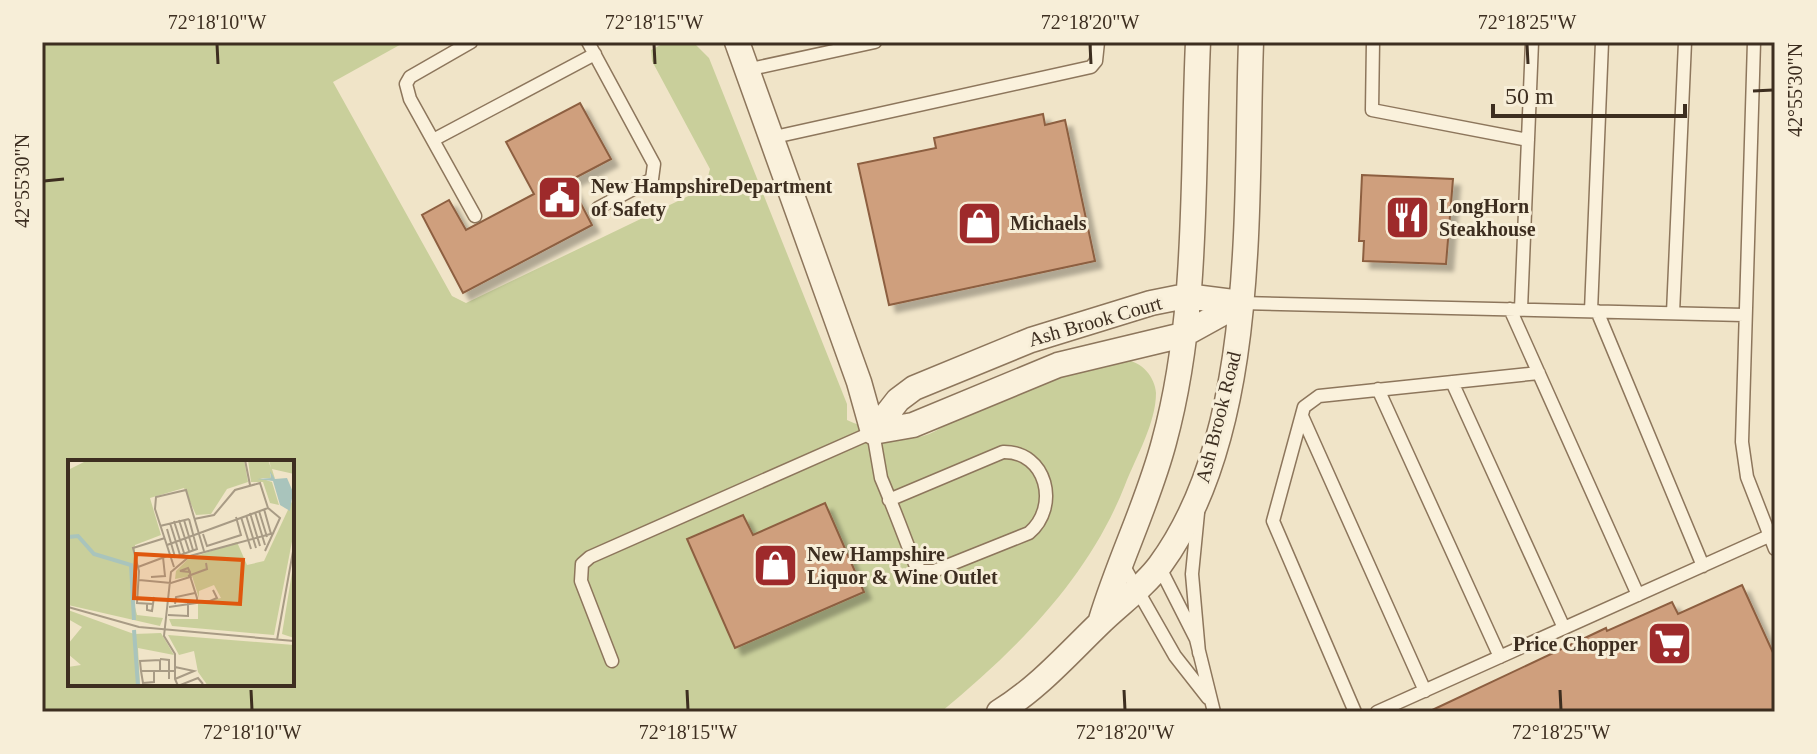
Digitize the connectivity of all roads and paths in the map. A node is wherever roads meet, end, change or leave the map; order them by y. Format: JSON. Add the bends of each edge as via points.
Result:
{"nodes":[{"id":1,"x":471,"y":42,"type":"edge"},
{"id":2,"x":588,"y":42,"type":"edge"},
{"id":3,"x":737,"y":42,"type":"edge"},
{"id":4,"x":875,"y":42,"type":"edge"},
{"id":5,"x":1098,"y":42,"type":"edge"},
{"id":6,"x":1198,"y":42,"type":"edge"},
{"id":7,"x":1251,"y":42,"type":"edge"},
{"id":8,"x":1373,"y":42,"type":"edge"},
{"id":9,"x":1532,"y":42,"type":"edge"},
{"id":10,"x":1602,"y":42,"type":"edge"},
{"id":11,"x":1685,"y":42,"type":"edge"},
{"id":12,"x":1754,"y":42,"type":"edge"},
{"id":13,"x":595,"y":54,"type":"junction"},
{"id":14,"x":746,"y":70,"type":"junction"},
{"id":15,"x":770,"y":138,"type":"junction"},
{"id":16,"x":433,"y":140,"type":"junction"},
{"id":17,"x":1528,"y":140,"type":"junction"},
{"id":18,"x":598,"y":208,"type":"dead end"},
{"id":19,"x":475,"y":216,"type":"dead end"},
{"id":20,"x":1186,"y":296,"type":"junction"},
{"id":21,"x":1241,"y":303,"type":"junction"},
{"id":22,"x":1515,"y":309,"type":"junction"},
{"id":23,"x":1594,"y":311,"type":"junction"},
{"id":24,"x":1673,"y":313,"type":"junction"},
{"id":25,"x":1744,"y":315,"type":"junction"},
{"id":26,"x":1183,"y":335,"type":"junction"},
{"id":27,"x":1539,"y":373,"type":"junction"},
{"id":28,"x":1452,"y":382,"type":"junction"},
{"id":29,"x":1378,"y":389,"type":"junction"},
{"id":30,"x":1302,"y":416,"type":"junction"},
{"id":31,"x":873,"y":432,"type":"junction"},
{"id":32,"x":1207,"y":473,"type":"junction"},
{"id":33,"x":889,"y":500,"type":"junction"},
{"id":34,"x":1771,"y":535,"type":"junction"},
{"id":35,"x":1775,"y":549,"type":"edge"},
{"id":36,"x":1120,"y":558,"type":"junction"},
{"id":37,"x":1159,"y":566,"type":"junction"},
{"id":38,"x":1703,"y":566,"type":"junction"},
{"id":39,"x":1136,"y":589,"type":"junction"},
{"id":40,"x":1638,"y":595,"type":"junction"},
{"id":41,"x":1100,"y":623,"type":"junction"},
{"id":42,"x":1564,"y":628,"type":"junction"},
{"id":43,"x":1199,"y":653,"type":"junction"},
{"id":44,"x":1500,"y":657,"type":"junction"},
{"id":45,"x":612,"y":661,"type":"dead end"},
{"id":46,"x":1425,"y":691,"type":"junction"},
{"id":47,"x":1208,"y":698,"type":"junction"},
{"id":48,"x":999,"y":712,"type":"edge"},
{"id":49,"x":1214,"y":712,"type":"edge"},
{"id":50,"x":1355,"y":712,"type":"edge"},
{"id":51,"x":1377,"y":712,"type":"edge"}],
"edges":[{"from":1,"to":16,"type":"lane","via":[[406,84]]},
{"from":2,"to":13,"type":"lane"},
{"from":3,"to":14,"type":"street"},
{"from":4,"to":14,"type":"lane"},
{"from":5,"to":15,"type":"lane","via":[[1096,61],[1084,69]]},
{"from":6,"to":20,"type":"street"},
{"from":7,"to":21,"type":"street","name":"Ash Brook Road"},
{"from":8,"to":17,"type":"lane","via":[[1372,110]]},
{"from":9,"to":17,"type":"lane"},
{"from":10,"to":23,"type":"lane"},
{"from":11,"to":24,"type":"lane"},
{"from":12,"to":25,"type":"lane"},
{"from":13,"to":16,"type":"lane"},
{"from":13,"to":18,"type":"lane","via":[[655,172],[652,179]]},
{"from":14,"to":15,"type":"street"},
{"from":15,"to":31,"type":"street"},
{"from":16,"to":19,"type":"lane"},
{"from":17,"to":22,"type":"lane"},
{"from":20,"to":21,"type":"street","name":"Ash Brook Court"},
{"from":20,"to":26,"type":"street"},
{"from":20,"to":31,"type":"street","name":"Ash Brook Court","via":[[991,354],[914,388]]},
{"from":21,"to":22,"type":"lane"},
{"from":21,"to":26,"type":"street","name":"Ash Brook Court"},
{"from":21,"to":32,"type":"street","name":"Ash Brook Road"},
{"from":22,"to":23,"type":"lane"},
{"from":22,"to":27,"type":"lane"},
{"from":23,"to":24,"type":"lane"},
{"from":23,"to":38,"type":"lane"},
{"from":24,"to":25,"type":"lane"},
{"from":25,"to":34,"type":"lane","via":[[1743,461]]},
{"from":26,"to":31,"type":"street","name":"Ash Brook Court","via":[[1058,365],[913,425]]},
{"from":26,"to":36,"type":"street","via":[[1164,443]]},
{"from":27,"to":28,"type":"lane"},
{"from":27,"to":40,"type":"lane"},
{"from":28,"to":29,"type":"lane"},
{"from":28,"to":42,"type":"lane"},
{"from":29,"to":30,"type":"lane","via":[[1313,397]]},
{"from":29,"to":44,"type":"lane"},
{"from":30,"to":46,"type":"lane"},
{"from":30,"to":50,"type":"lane","via":[[1273,521]]},
{"from":31,"to":33,"type":"lane","via":[[874,454]]},
{"from":31,"to":45,"type":"lane","via":[[582,564],[581,581]]},
{"from":32,"to":37,"type":"street","name":"Ash Brook Road"},
{"from":32,"to":43,"type":"lane","via":[[1192,554]]},
{"from":33,"to":33,"type":"lane","via":[[915,564],[927,572],[1029,533],[1042,523],[1047,509],[1036,467],[1014,452]]},
{"from":34,"to":35,"type":"lane"},
{"from":34,"to":38,"type":"lane"},
{"from":36,"to":39,"type":"lane"},
{"from":36,"to":41,"type":"street"},
{"from":37,"to":39,"type":"street","name":"Ash Brook Road"},
{"from":37,"to":43,"type":"lane"},
{"from":38,"to":40,"type":"lane"},
{"from":39,"to":41,"type":"street","name":"Ash Brook Road"},
{"from":39,"to":47,"type":"lane","via":[[1175,656]]},
{"from":40,"to":42,"type":"lane"},
{"from":41,"to":48,"type":"street","name":"Ash Brook Road","via":[[1053,670]]},
{"from":42,"to":44,"type":"lane"},
{"from":43,"to":47,"type":"lane"},
{"from":44,"to":46,"type":"lane"},
{"from":46,"to":51,"type":"lane"},
{"from":47,"to":49,"type":"lane"}]}
